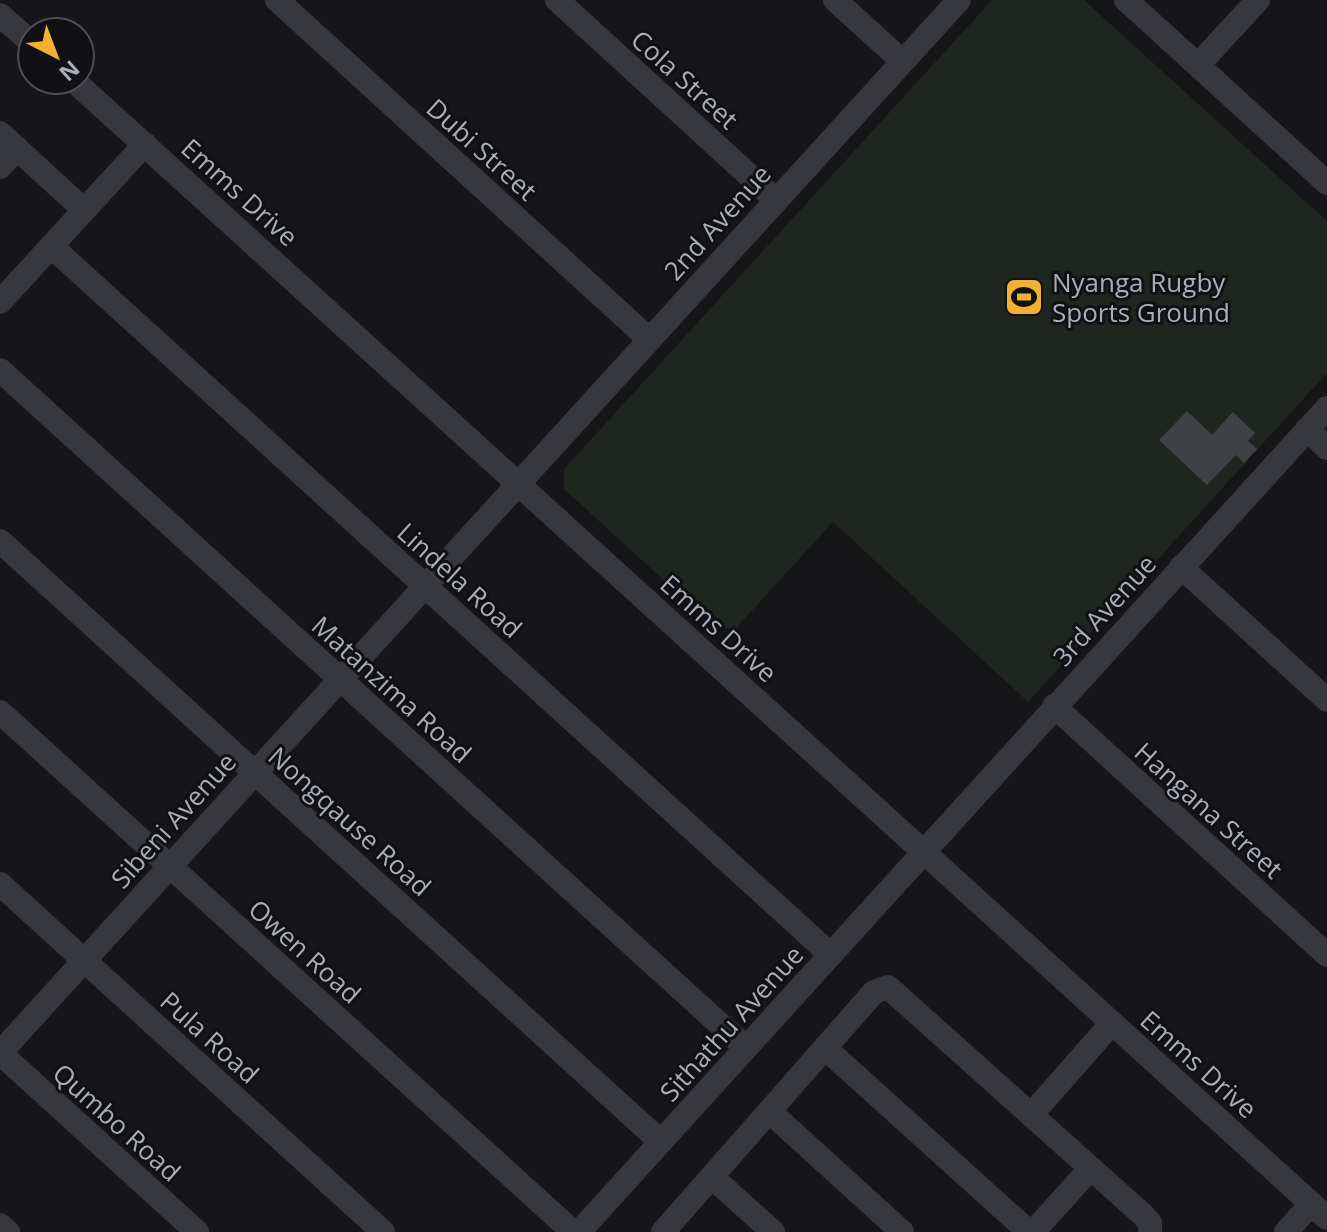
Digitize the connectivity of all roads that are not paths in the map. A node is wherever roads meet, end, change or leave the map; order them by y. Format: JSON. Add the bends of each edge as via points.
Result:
{"nodes":[{"id":1,"x":277,"y":0,"type":"edge"},
{"id":2,"x":557,"y":0,"type":"edge"},
{"id":3,"x":835,"y":0,"type":"edge"},
{"id":4,"x":959,"y":0,"type":"edge"},
{"id":5,"x":1126,"y":0,"type":"edge"},
{"id":6,"x":1258,"y":0,"type":"edge"},
{"id":7,"x":902,"y":61,"type":"junction"},
{"id":8,"x":1198,"y":65,"type":"junction"},
{"id":9,"x":91,"y":96,"type":"edge"},
{"id":10,"x":8,"y":141,"type":"edge"},
{"id":11,"x":145,"y":144,"type":"junction"},
{"id":12,"x":0,"y":167,"type":"edge"},
{"id":13,"x":1327,"y":183,"type":"edge"},
{"id":14,"x":776,"y":200,"type":"junction"},
{"id":15,"x":84,"y":210,"type":"junction"},
{"id":16,"x":51,"y":246,"type":"junction"},
{"id":17,"x":0,"y":302,"type":"edge"},
{"id":18,"x":649,"y":339,"type":"junction"},
{"id":19,"x":0,"y":370,"type":"edge"},
{"id":20,"x":1327,"y":408,"type":"edge"},
{"id":21,"x":1307,"y":429,"type":"junction"},
{"id":22,"x":1327,"y":448,"type":"edge"},
{"id":23,"x":517,"y":483,"type":"junction"},
{"id":24,"x":0,"y":541,"type":"edge"},
{"id":25,"x":1181,"y":567,"type":"junction"},
{"id":26,"x":424,"y":585,"type":"junction"},
{"id":27,"x":339,"y":679,"type":"junction"},
{"id":28,"x":1327,"y":700,"type":"edge"},
{"id":29,"x":1054,"y":706,"type":"junction"},
{"id":30,"x":0,"y":712,"type":"edge"},
{"id":31,"x":254,"y":772,"type":"junction"},
{"id":32,"x":924,"y":852,"type":"junction"},
{"id":33,"x":170,"y":866,"type":"junction"},
{"id":34,"x":0,"y":884,"type":"edge"},
{"id":35,"x":831,"y":955,"type":"junction"},
{"id":36,"x":1327,"y":955,"type":"edge"},
{"id":37,"x":84,"y":960,"type":"junction"},
{"id":38,"x":1112,"y":1023,"type":"junction"},
{"id":39,"x":746,"y":1048,"type":"junction"},
{"id":40,"x":825,"y":1048,"type":"junction"},
{"id":41,"x":0,"y":1053,"type":"edge"},
{"id":42,"x":770,"y":1112,"type":"junction"},
{"id":43,"x":1031,"y":1115,"type":"junction"},
{"id":44,"x":661,"y":1142,"type":"junction"},
{"id":45,"x":1091,"y":1168,"type":"junction"},
{"id":46,"x":712,"y":1177,"type":"junction"},
{"id":47,"x":1319,"y":1211,"type":"edge"},
{"id":48,"x":0,"y":1225,"type":"edge"},
{"id":49,"x":8,"y":1232,"type":"edge"},
{"id":50,"x":197,"y":1232,"type":"edge"},
{"id":51,"x":383,"y":1232,"type":"edge"},
{"id":52,"x":576,"y":1232,"type":"edge"},
{"id":53,"x":663,"y":1232,"type":"edge"},
{"id":54,"x":773,"y":1232,"type":"edge"},
{"id":55,"x":902,"y":1232,"type":"edge"},
{"id":56,"x":1031,"y":1232,"type":"edge"},
{"id":57,"x":1150,"y":1232,"type":"edge"},
{"id":58,"x":1286,"y":1232,"type":"edge"}],
"edges":[{"from":1,"to":18,"type":"street","name":"Dubi Street"},
{"from":2,"to":14,"type":"street","name":"Cola Street"},
{"from":3,"to":7,"type":"street"},
{"from":4,"to":7,"type":"street","name":"2nd Avenue"},
{"from":5,"to":8,"type":"street"},
{"from":6,"to":8,"type":"street"},
{"from":7,"to":14,"type":"street","name":"2nd Avenue"},
{"from":8,"to":13,"type":"street"},
{"from":9,"to":11,"type":"street","name":"Emms Drive"},
{"from":10,"to":12,"type":"street"},
{"from":10,"to":15,"type":"street"},
{"from":11,"to":15,"type":"street"},
{"from":11,"to":23,"type":"street","name":"Emms Drive"},
{"from":14,"to":18,"type":"street","name":"2nd Avenue"},
{"from":15,"to":16,"type":"street"},
{"from":16,"to":17,"type":"street"},
{"from":16,"to":26,"type":"street","name":"Lindela Road"},
{"from":18,"to":23,"type":"street","name":"2nd Avenue"},
{"from":19,"to":27,"type":"street","name":"Matanzima Road"},
{"from":20,"to":21,"type":"street","name":"3rd Avenue"},
{"from":21,"to":22,"type":"street"},
{"from":21,"to":25,"type":"street","name":"3rd Avenue"},
{"from":23,"to":26,"type":"street","name":"Sibeni Avenue"},
{"from":23,"to":32,"type":"street","name":"Emms Drive"},
{"from":24,"to":31,"type":"street","name":"Nongqause Road"},
{"from":25,"to":28,"type":"street"},
{"from":25,"to":29,"type":"street","name":"3rd Avenue"},
{"from":26,"to":27,"type":"street","name":"Sibeni Avenue"},
{"from":26,"to":35,"type":"street","name":"Lindela Road"},
{"from":27,"to":31,"type":"street","name":"Sibeni Avenue"},
{"from":27,"to":39,"type":"street","name":"Matanzima Road"},
{"from":29,"to":32,"type":"street","name":"3rd Avenue"},
{"from":29,"to":36,"type":"street","name":"Hangana Street"},
{"from":30,"to":33,"type":"street","name":"Owen Road"},
{"from":31,"to":33,"type":"street","name":"Sibeni Avenue"},
{"from":31,"to":44,"type":"street","name":"Nongqause Road"},
{"from":32,"to":35,"type":"street","name":"Sithathu Avenue"},
{"from":32,"to":38,"type":"street","name":"Emms Drive"},
{"from":33,"to":37,"type":"street","name":"Sibeni Avenue"},
{"from":33,"to":52,"type":"street","name":"Owen Road"},
{"from":34,"to":37,"type":"street","name":"Pula Road"},
{"from":35,"to":39,"type":"street","name":"Sithathu Avenue"},
{"from":37,"to":41,"type":"street","name":"Sibeni Avenue"},
{"from":37,"to":51,"type":"street","name":"Pula Road"},
{"from":38,"to":43,"type":"street"},
{"from":38,"to":47,"type":"street","name":"Emms Drive"},
{"from":39,"to":44,"type":"street","name":"Sithathu Avenue"},
{"from":40,"to":42,"type":"street"},
{"from":40,"to":43,"type":"street","via":[[874,992],[891,988]]},
{"from":40,"to":56,"type":"street"},
{"from":41,"to":50,"type":"street","name":"Qumbo Road"},
{"from":42,"to":46,"type":"street"},
{"from":42,"to":55,"type":"street"},
{"from":43,"to":45,"type":"street"},
{"from":44,"to":52,"type":"street","name":"Sithathu Avenue"},
{"from":45,"to":56,"type":"street"},
{"from":45,"to":57,"type":"street","via":[[1143,1215]]},
{"from":46,"to":53,"type":"street"},
{"from":46,"to":54,"type":"street"},
{"from":47,"to":58,"type":"street"},
{"from":48,"to":49,"type":"street"}]}
